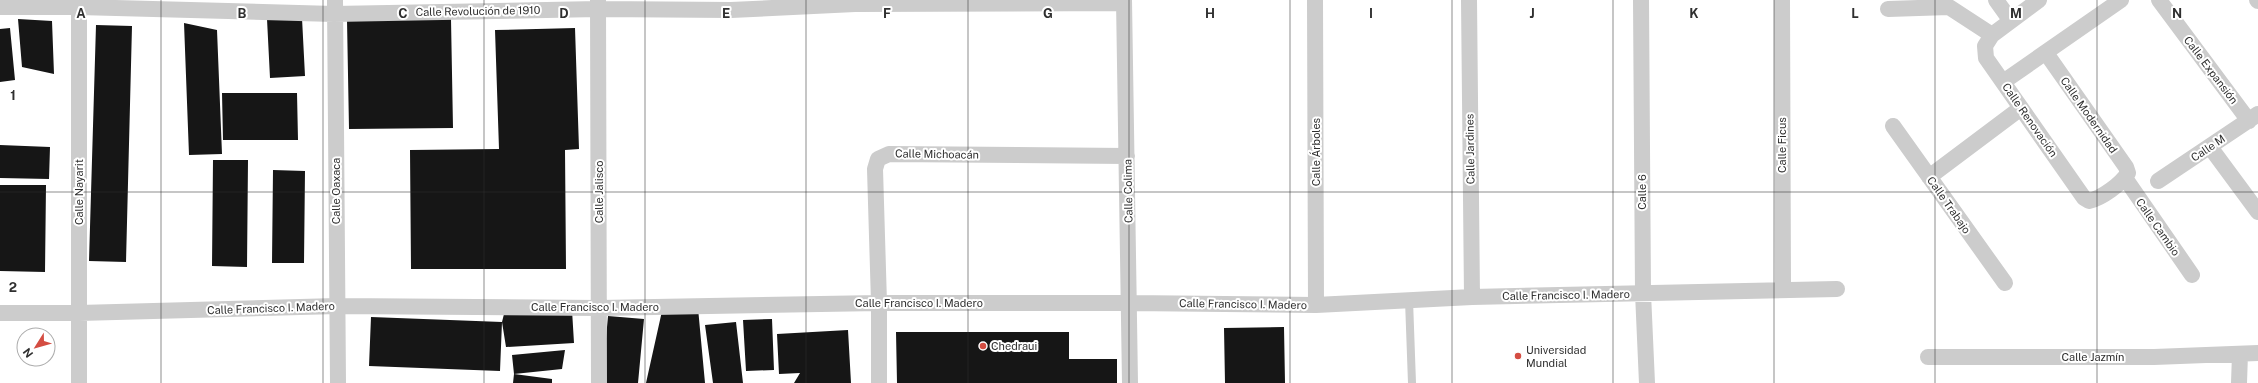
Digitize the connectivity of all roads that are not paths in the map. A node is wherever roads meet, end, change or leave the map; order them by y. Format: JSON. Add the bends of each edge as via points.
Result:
{"nodes":[{"id":1,"x":1315,"y":0,"type":"edge"},
{"id":2,"x":1469,"y":0,"type":"edge"},
{"id":3,"x":1641,"y":0,"type":"edge"},
{"id":4,"x":1782,"y":0,"type":"edge"},
{"id":5,"x":1996,"y":0,"type":"edge"},
{"id":6,"x":2039,"y":0,"type":"edge"},
{"id":7,"x":2122,"y":0,"type":"edge"},
{"id":8,"x":2159,"y":0,"type":"edge"},
{"id":9,"x":856,"y":2,"type":"edge"},
{"id":10,"x":1124,"y":2,"type":"edge"},
{"id":11,"x":79,"y":3,"type":"edge"},
{"id":12,"x":598,"y":5,"type":"edge"},
{"id":13,"x":731,"y":5,"type":"edge"},
{"id":14,"x":0,"y":7,"type":"edge"},
{"id":15,"x":335,"y":7,"type":"edge"},
{"id":16,"x":1888,"y":9,"type":"dead end"},
{"id":17,"x":2011,"y":21,"type":"junction"},
{"id":18,"x":1992,"y":35,"type":"junction"},
{"id":19,"x":2046,"y":53,"type":"junction"},
{"id":20,"x":2003,"y":82,"type":"junction"},
{"id":21,"x":2021,"y":108,"type":"junction"},
{"id":22,"x":2253,"y":118,"type":"edge"},
{"id":23,"x":1893,"y":126,"type":"dead end"},
{"id":24,"x":2210,"y":147,"type":"junction"},
{"id":25,"x":1127,"y":156,"type":"junction"},
{"id":26,"x":1929,"y":177,"type":"junction"},
{"id":27,"x":2125,"y":178,"type":"junction"},
{"id":28,"x":2158,"y":181,"type":"dead end"},
{"id":29,"x":2258,"y":212,"type":"edge"},
{"id":30,"x":2192,"y":275,"type":"dead end"},
{"id":31,"x":2005,"y":283,"type":"dead end"},
{"id":32,"x":1837,"y":289,"type":"dead end"},
{"id":33,"x":1782,"y":290,"type":"junction"},
{"id":34,"x":1643,"y":293,"type":"junction"},
{"id":35,"x":1472,"y":297,"type":"junction"},
{"id":36,"x":1409,"y":300,"type":"junction"},
{"id":37,"x":879,"y":303,"type":"junction"},
{"id":38,"x":1130,"y":303,"type":"junction"},
{"id":39,"x":1316,"y":305,"type":"junction"},
{"id":40,"x":337,"y":306,"type":"junction"},
{"id":41,"x":600,"y":308,"type":"junction"},
{"id":42,"x":0,"y":313,"type":"edge"},
{"id":43,"x":78,"y":313,"type":"junction"},
{"id":44,"x":2258,"y":353,"type":"edge"},
{"id":45,"x":2240,"y":354,"type":"junction"},
{"id":46,"x":1928,"y":357,"type":"dead end"},
{"id":47,"x":79,"y":383,"type":"edge"},
{"id":48,"x":338,"y":383,"type":"edge"},
{"id":49,"x":599,"y":383,"type":"edge"},
{"id":50,"x":879,"y":383,"type":"edge"},
{"id":51,"x":1130,"y":383,"type":"edge"},
{"id":52,"x":1412,"y":383,"type":"edge"},
{"id":53,"x":1647,"y":383,"type":"edge"},
{"id":54,"x":2239,"y":383,"type":"edge"}],
"edges":[{"from":1,"to":39,"type":"street","name":"Calle Árboles"},
{"from":2,"to":35,"type":"street","name":"Calle Jardines"},
{"from":3,"to":34,"type":"street","name":"Calle 6"},
{"from":4,"to":33,"type":"street","name":"Calle Ficus"},
{"from":5,"to":17,"type":"street"},
{"from":6,"to":17,"type":"street"},
{"from":7,"to":19,"type":"street"},
{"from":8,"to":22,"type":"street","name":"Calle Expansión"},
{"from":9,"to":10,"type":"street","name":"Calle Revolución de 1910"},
{"from":9,"to":13,"type":"street","name":"Calle Revolución de 1910"},
{"from":10,"to":25,"type":"street","name":"Calle Colima"},
{"from":11,"to":14,"type":"street","name":"Calle Revolución de 1910"},
{"from":11,"to":15,"type":"street","name":"Calle Revolución de 1910"},
{"from":11,"to":43,"type":"street","name":"Calle Nayarit"},
{"from":12,"to":13,"type":"street","name":"Calle Revolución de 1910"},
{"from":12,"to":15,"type":"street","name":"Calle Revolución de 1910"},
{"from":12,"to":41,"type":"street","name":"Calle Jalisco"},
{"from":15,"to":40,"type":"street","name":"Calle Oaxaca"},
{"from":16,"to":18,"type":"street","via":[[1949,7]]},
{"from":17,"to":18,"type":"street"},
{"from":18,"to":20,"type":"street","name":"Calle Renovación","via":[[1985,46],[1986,58]]},
{"from":19,"to":20,"type":"street"},
{"from":19,"to":27,"type":"street","name":"Calle Modernidad","via":[[2126,167],[2128,173]]},
{"from":20,"to":21,"type":"street","name":"Calle Renovación"},
{"from":21,"to":26,"type":"street"},
{"from":21,"to":27,"type":"street","name":"Calle Renovación","via":[[2084,198],[2089,201],[2096,199]]},
{"from":22,"to":24,"type":"street","name":"Calle M"},
{"from":23,"to":26,"type":"street","name":"Calle Trabajo"},
{"from":24,"to":28,"type":"street","name":"Calle M"},
{"from":24,"to":29,"type":"street"},
{"from":25,"to":37,"type":"street","name":"Calle Michoacán","via":[[889,154],[878,159],[875,169]]},
{"from":25,"to":38,"type":"street","name":"Calle Colima"},
{"from":26,"to":31,"type":"street","name":"Calle Trabajo"},
{"from":27,"to":30,"type":"street","name":"Calle Cambio"},
{"from":32,"to":33,"type":"street","name":"Calle Francisco I. Madero"},
{"from":33,"to":34,"type":"street","name":"Calle Francisco I. Madero"},
{"from":34,"to":35,"type":"street","name":"Calle Francisco I. Madero"},
{"from":34,"to":53,"type":"street","name":"Calle 6"},
{"from":35,"to":36,"type":"street","name":"Calle Francisco I. Madero"},
{"from":36,"to":39,"type":"street","name":"Calle Francisco I. Madero"},
{"from":36,"to":52,"type":"lane"},
{"from":37,"to":38,"type":"street","name":"Calle Francisco I. Madero"},
{"from":37,"to":41,"type":"street","name":"Calle Francisco I. Madero"},
{"from":37,"to":50,"type":"street","name":"Calle Michoacán"},
{"from":38,"to":39,"type":"street","name":"Calle Francisco I. Madero"},
{"from":38,"to":51,"type":"street","name":"Calle Colima"},
{"from":40,"to":41,"type":"street","name":"Calle Francisco I. Madero"},
{"from":40,"to":43,"type":"street","name":"Calle Francisco I. Madero"},
{"from":40,"to":48,"type":"street","name":"Calle Oaxaca"},
{"from":41,"to":49,"type":"street","name":"Calle Jalisco"},
{"from":42,"to":43,"type":"street","name":"Calle Francisco I. Madero"},
{"from":43,"to":47,"type":"street","name":"Calle Nayarit"},
{"from":44,"to":45,"type":"street","name":"Calle Jazmín"},
{"from":45,"to":46,"type":"street","name":"Calle Jazmín","via":[[2154,357]]},
{"from":45,"to":54,"type":"street"}]}
